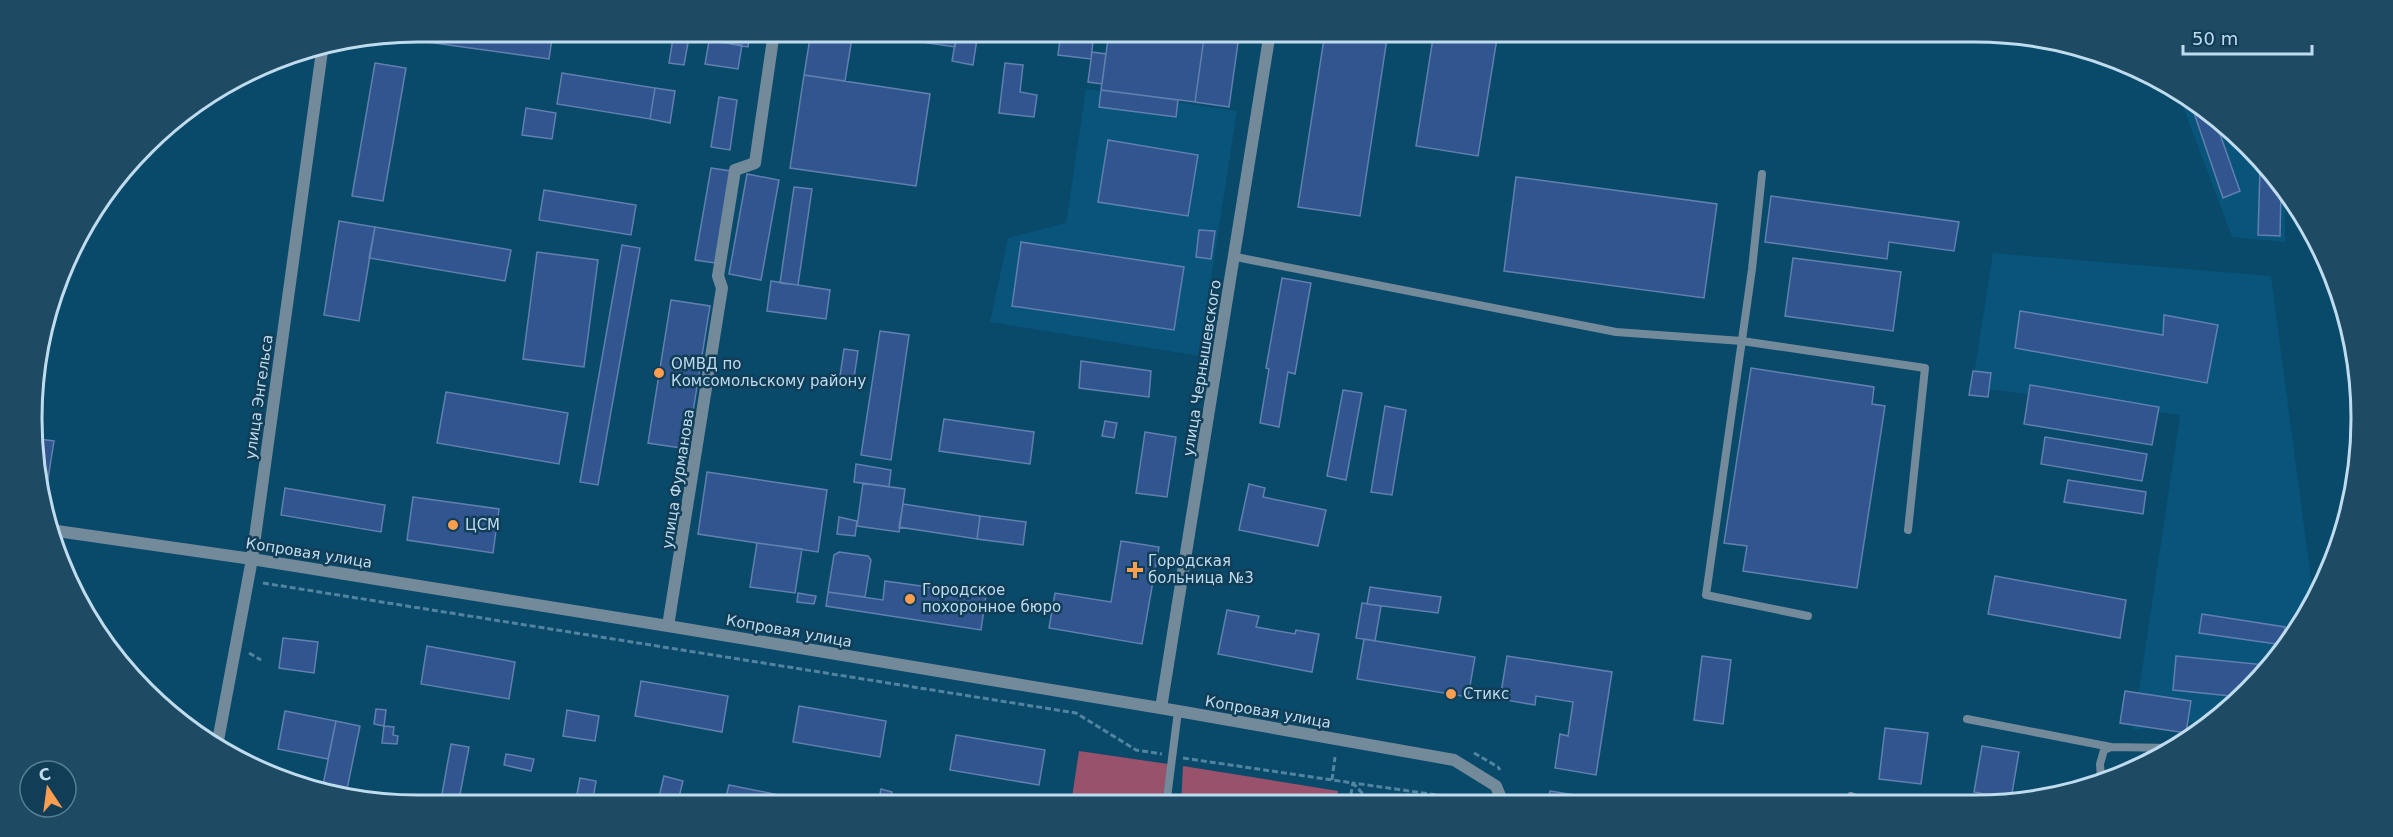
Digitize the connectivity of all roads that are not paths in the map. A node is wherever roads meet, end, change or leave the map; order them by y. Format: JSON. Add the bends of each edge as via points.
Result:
{"nodes":[{"id":1,"x":773,"y":42,"type":"edge"},
{"id":2,"x":1268,"y":42,"type":"edge"},
{"id":3,"x":321,"y":55,"type":"edge"},
{"id":4,"x":1762,"y":174,"type":"dead end"},
{"id":5,"x":1236,"y":257,"type":"junction"},
{"id":6,"x":1742,"y":341,"type":"junction"},
{"id":7,"x":1908,"y":530,"type":"dead end"},
{"id":8,"x":59,"y":531,"type":"edge"},
{"id":9,"x":252,"y":559,"type":"junction"},
{"id":10,"x":1808,"y":616,"type":"dead end"},
{"id":11,"x":668,"y":626,"type":"junction"},
{"id":12,"x":1161,"y":708,"type":"junction"},
{"id":13,"x":1178,"y":711,"type":"junction"},
{"id":14,"x":1967,"y":719,"type":"dead end"},
{"id":15,"x":219,"y":738,"type":"edge"},
{"id":16,"x":2111,"y":747,"type":"junction"},
{"id":17,"x":2158,"y":748,"type":"edge"},
{"id":18,"x":2101,"y":773,"type":"edge"},
{"id":19,"x":1167,"y":795,"type":"edge"},
{"id":20,"x":1500,"y":795,"type":"edge"}],
"edges":[{"from":1,"to":11,"type":"street","name":"улица Фурманова","via":[[755,163],[735,170],[718,276],[722,288]]},
{"from":2,"to":5,"type":"street","name":"улица Чернышевского"},
{"from":3,"to":9,"type":"street","name":"улица Энгельса"},
{"from":4,"to":6,"type":"lane"},
{"from":5,"to":6,"type":"lane","via":[[1616,333]]},
{"from":5,"to":12,"type":"street","name":"улица Чернышевского"},
{"from":6,"to":7,"type":"lane","via":[[1925,368]]},
{"from":6,"to":10,"type":"lane","via":[[1706,595]]},
{"from":8,"to":9,"type":"street","name":"Копровая улица"},
{"from":9,"to":11,"type":"street","name":"Копровая улица"},
{"from":9,"to":15,"type":"street","name":"улица Энгельса"},
{"from":11,"to":12,"type":"street","name":"Копровая улица"},
{"from":12,"to":13,"type":"street","name":"Копровая улица"},
{"from":13,"to":19,"type":"lane"},
{"from":13,"to":20,"type":"street","name":"Копровая улица","via":[[1454,760],[1496,786]]},
{"from":14,"to":16,"type":"lane"},
{"from":16,"to":17,"type":"lane"},
{"from":16,"to":18,"type":"lane","via":[[2104,750]]}]}
